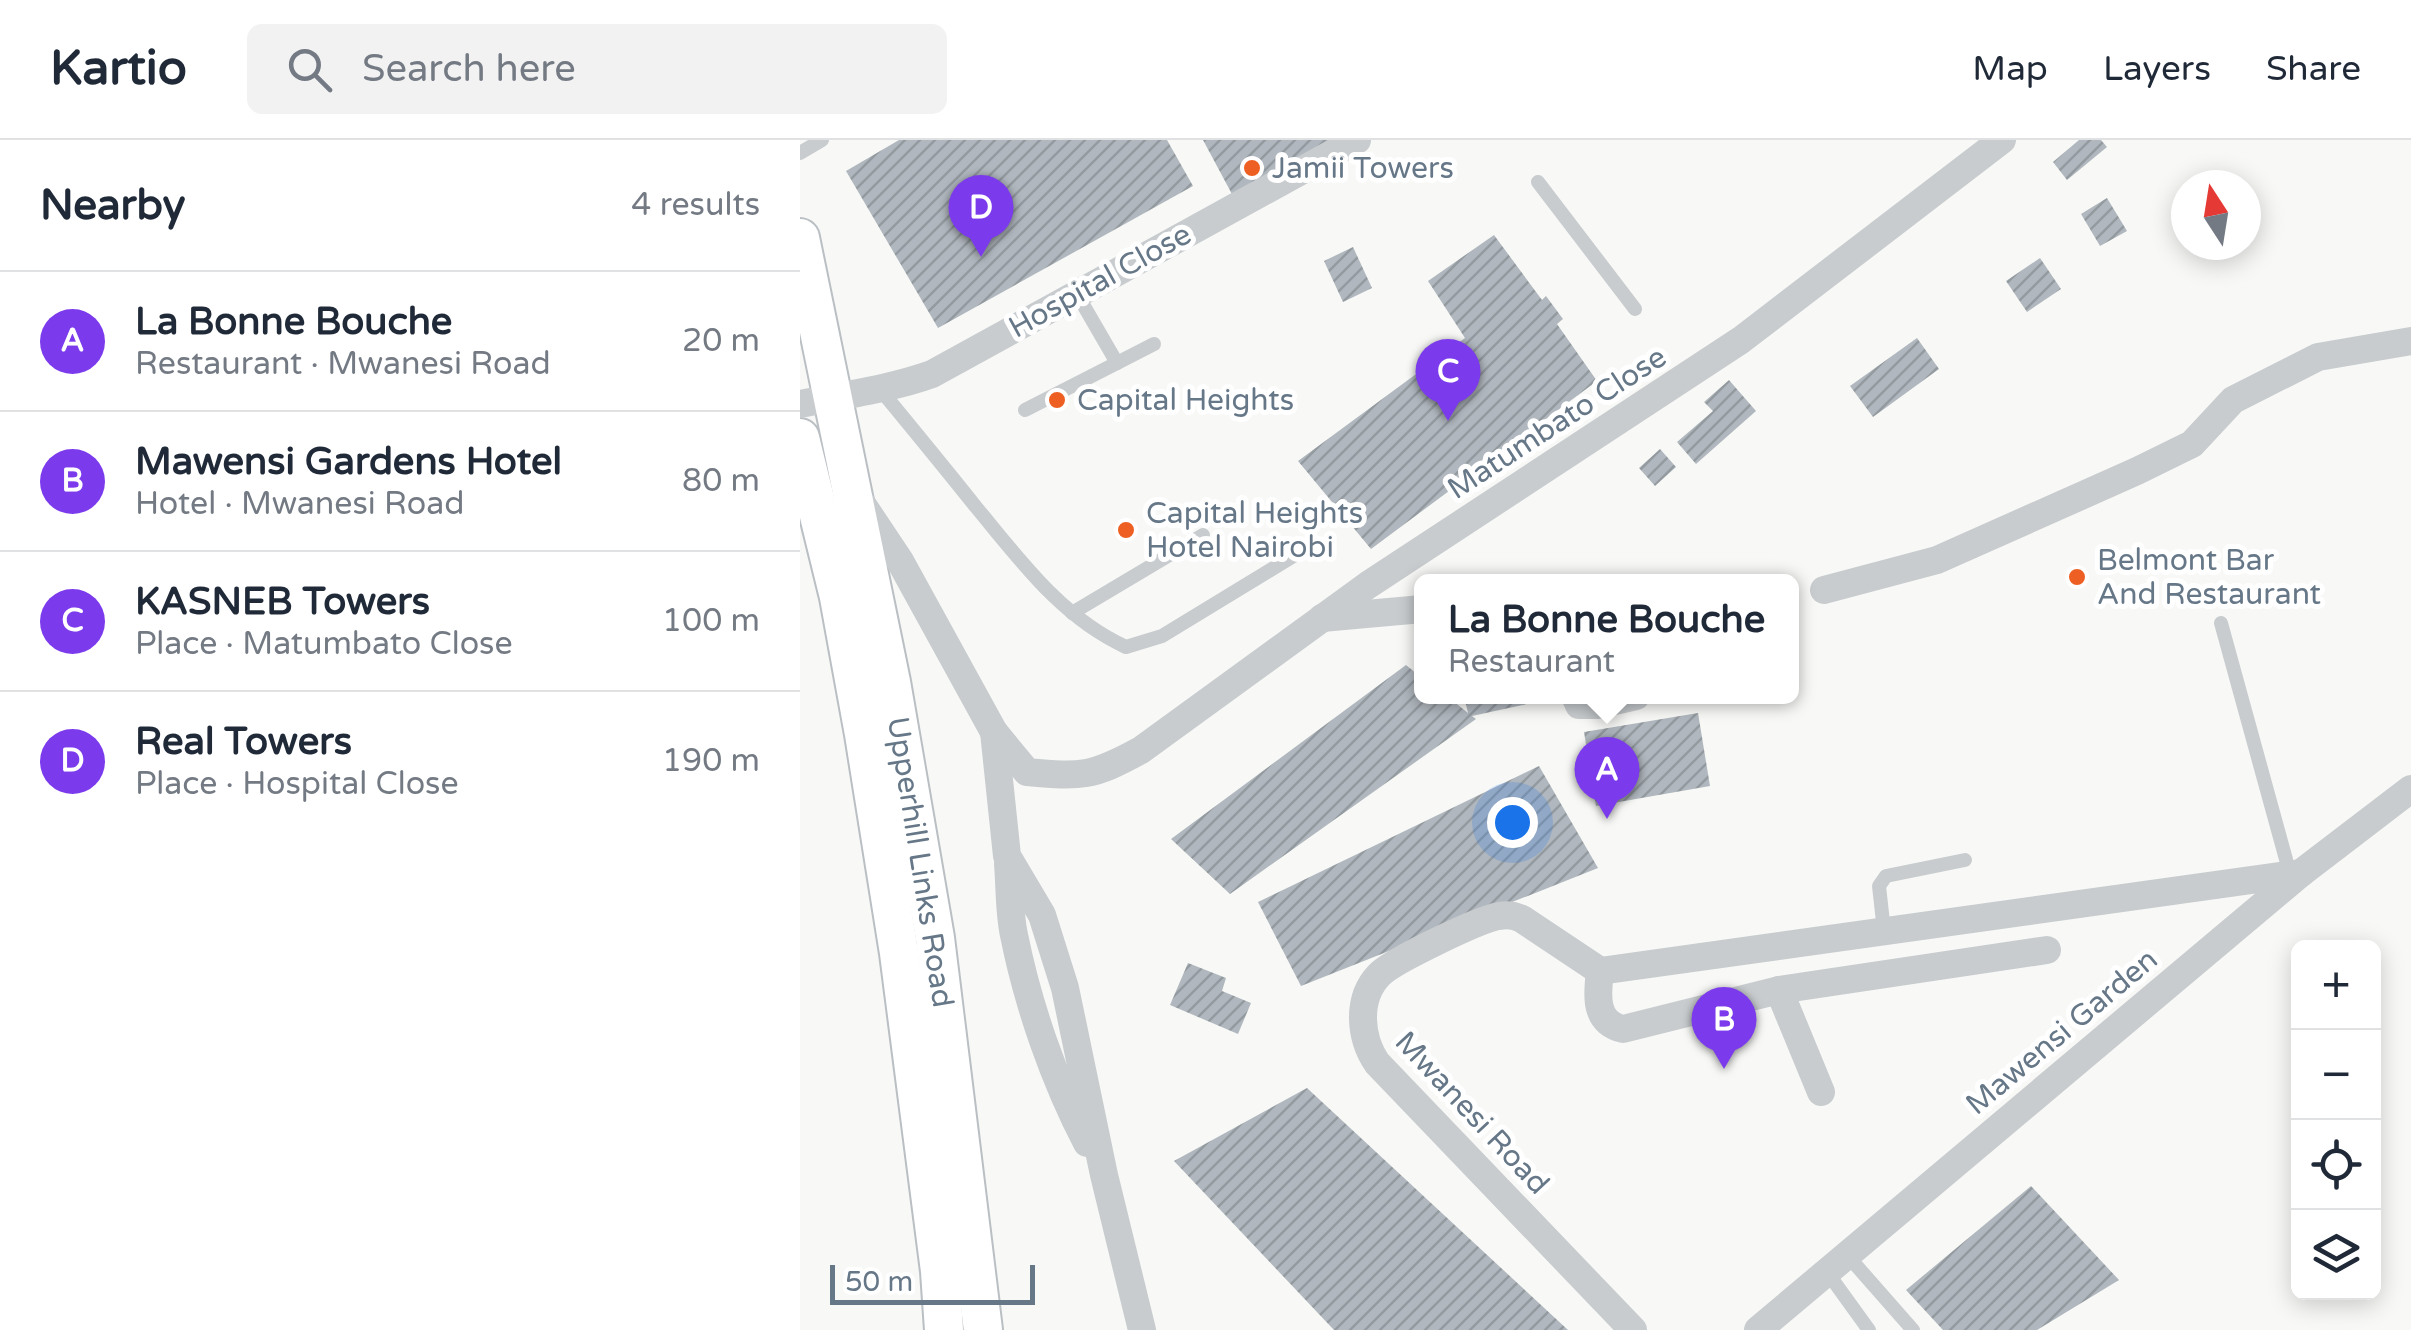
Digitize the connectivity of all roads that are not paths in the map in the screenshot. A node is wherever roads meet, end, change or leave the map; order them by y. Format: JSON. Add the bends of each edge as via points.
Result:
{"nodes":[{"id":1,"x":822,"y":140,"type":"edge"},
{"id":2,"x":1357,"y":140,"type":"edge"},
{"id":3,"x":2002,"y":140,"type":"edge"},
{"id":4,"x":800,"y":153,"type":"edge"},
{"id":5,"x":1538,"y":182,"type":"dead end"},
{"id":6,"x":800,"y":238,"type":"edge"},
{"id":7,"x":1077,"y":294,"type":"junction"},
{"id":8,"x":1635,"y":310,"type":"dead end"},
{"id":9,"x":2411,"y":341,"type":"edge"},
{"id":10,"x":1154,"y":344,"type":"dead end"},
{"id":11,"x":1117,"y":363,"type":"junction"},
{"id":12,"x":879,"y":388,"type":"junction"},
{"id":13,"x":817,"y":401,"type":"edge"},
{"id":14,"x":1026,"y":410,"type":"dead end"},
{"id":15,"x":800,"y":438,"type":"edge"},
{"id":16,"x":853,"y":490,"type":"junction"},
{"id":17,"x":1203,"y":535,"type":"dead end"},
{"id":18,"x":1300,"y":552,"type":"dead end"},
{"id":19,"x":1824,"y":590,"type":"dead end"},
{"id":20,"x":1414,"y":610,"type":"edge"},
{"id":21,"x":1072,"y":614,"type":"junction"},
{"id":22,"x":1321,"y":618,"type":"junction"},
{"id":23,"x":2221,"y":623,"type":"dead end"},
{"id":24,"x":994,"y":732,"type":"junction"},
{"id":25,"x":2411,"y":789,"type":"edge"},
{"id":26,"x":1966,"y":860,"type":"dead end"},
{"id":27,"x":2295,"y":874,"type":"junction"},
{"id":28,"x":1884,"y":931,"type":"junction"},
{"id":29,"x":2047,"y":950,"type":"dead end"},
{"id":30,"x":1600,"y":971,"type":"junction"},
{"id":31,"x":1779,"y":990,"type":"junction"},
{"id":32,"x":1821,"y":1092,"type":"dead end"},
{"id":33,"x":1838,"y":1264,"type":"junction"},
{"id":34,"x":944,"y":1330,"type":"edge"},
{"id":35,"x":983,"y":1330,"type":"edge"},
{"id":36,"x":1142,"y":1330,"type":"edge"},
{"id":37,"x":1633,"y":1330,"type":"edge"},
{"id":38,"x":1758,"y":1330,"type":"edge"},
{"id":39,"x":1869,"y":1330,"type":"edge"},
{"id":40,"x":1914,"y":1330,"type":"edge"}],
"edges":[{"from":1,"to":4,"type":"lane"},
{"from":2,"to":7,"type":"street","name":"Hospital Close"},
{"from":3,"to":22,"type":"street","name":"Matumbato Close","via":[[1741,340]]},
{"from":5,"to":8,"type":"lane"},
{"from":6,"to":13,"type":"street"},
{"from":7,"to":11,"type":"lane"},
{"from":7,"to":12,"type":"street","name":"Hospital Close","via":[[932,374]]},
{"from":9,"to":19,"type":"street","via":[[2318,357],[2234,400],[2192,444],[2137,471],[1937,560]]},
{"from":10,"to":11,"type":"lane"},
{"from":11,"to":14,"type":"lane"},
{"from":12,"to":13,"type":"street","name":"Hospital Close"},
{"from":12,"to":21,"type":"lane","via":[[1023,565]]},
{"from":13,"to":16,"type":"street","name":"Upperhill Links Road"},
{"from":15,"to":34,"type":"street","name":"Upperhill Links Road","via":[[867,752]]},
{"from":16,"to":24,"type":"street","via":[[900,560]]},
{"from":16,"to":35,"type":"street","name":"Upperhill Links Road","via":[[935,938]]},
{"from":17,"to":21,"type":"lane"},
{"from":18,"to":21,"type":"lane","via":[[1162,636],[1126,647]]},
{"from":20,"to":22,"type":"street"},
{"from":22,"to":24,"type":"street","name":"Matumbato Close","via":[[1109,768],[1077,777],[1028,772]]},
{"from":23,"to":27,"type":"lane"},
{"from":24,"to":36,"type":"street","via":[[1007,856],[1042,914],[1065,988]]},
{"from":25,"to":27,"type":"street","name":"Mawensi Garden"},
{"from":26,"to":28,"type":"lane","via":[[1886,876],[1879,886]]},
{"from":27,"to":28,"type":"street"},
{"from":27,"to":33,"type":"street","name":"Mawensi Garden"},
{"from":28,"to":30,"type":"street"},
{"from":29,"to":31,"type":"street"},
{"from":30,"to":31,"type":"street","via":[[1601,1013],[1623,1029]]},
{"from":30,"to":37,"type":"street","name":"Mwanesi Road","via":[[1522,919],[1496,916],[1379,974],[1367,995],[1363,1037],[1377,1063]]},
{"from":31,"to":32,"type":"street"},
{"from":33,"to":38,"type":"street","name":"Mawensi Garden"},
{"from":33,"to":39,"type":"lane"},
{"from":33,"to":40,"type":"lane"}]}
